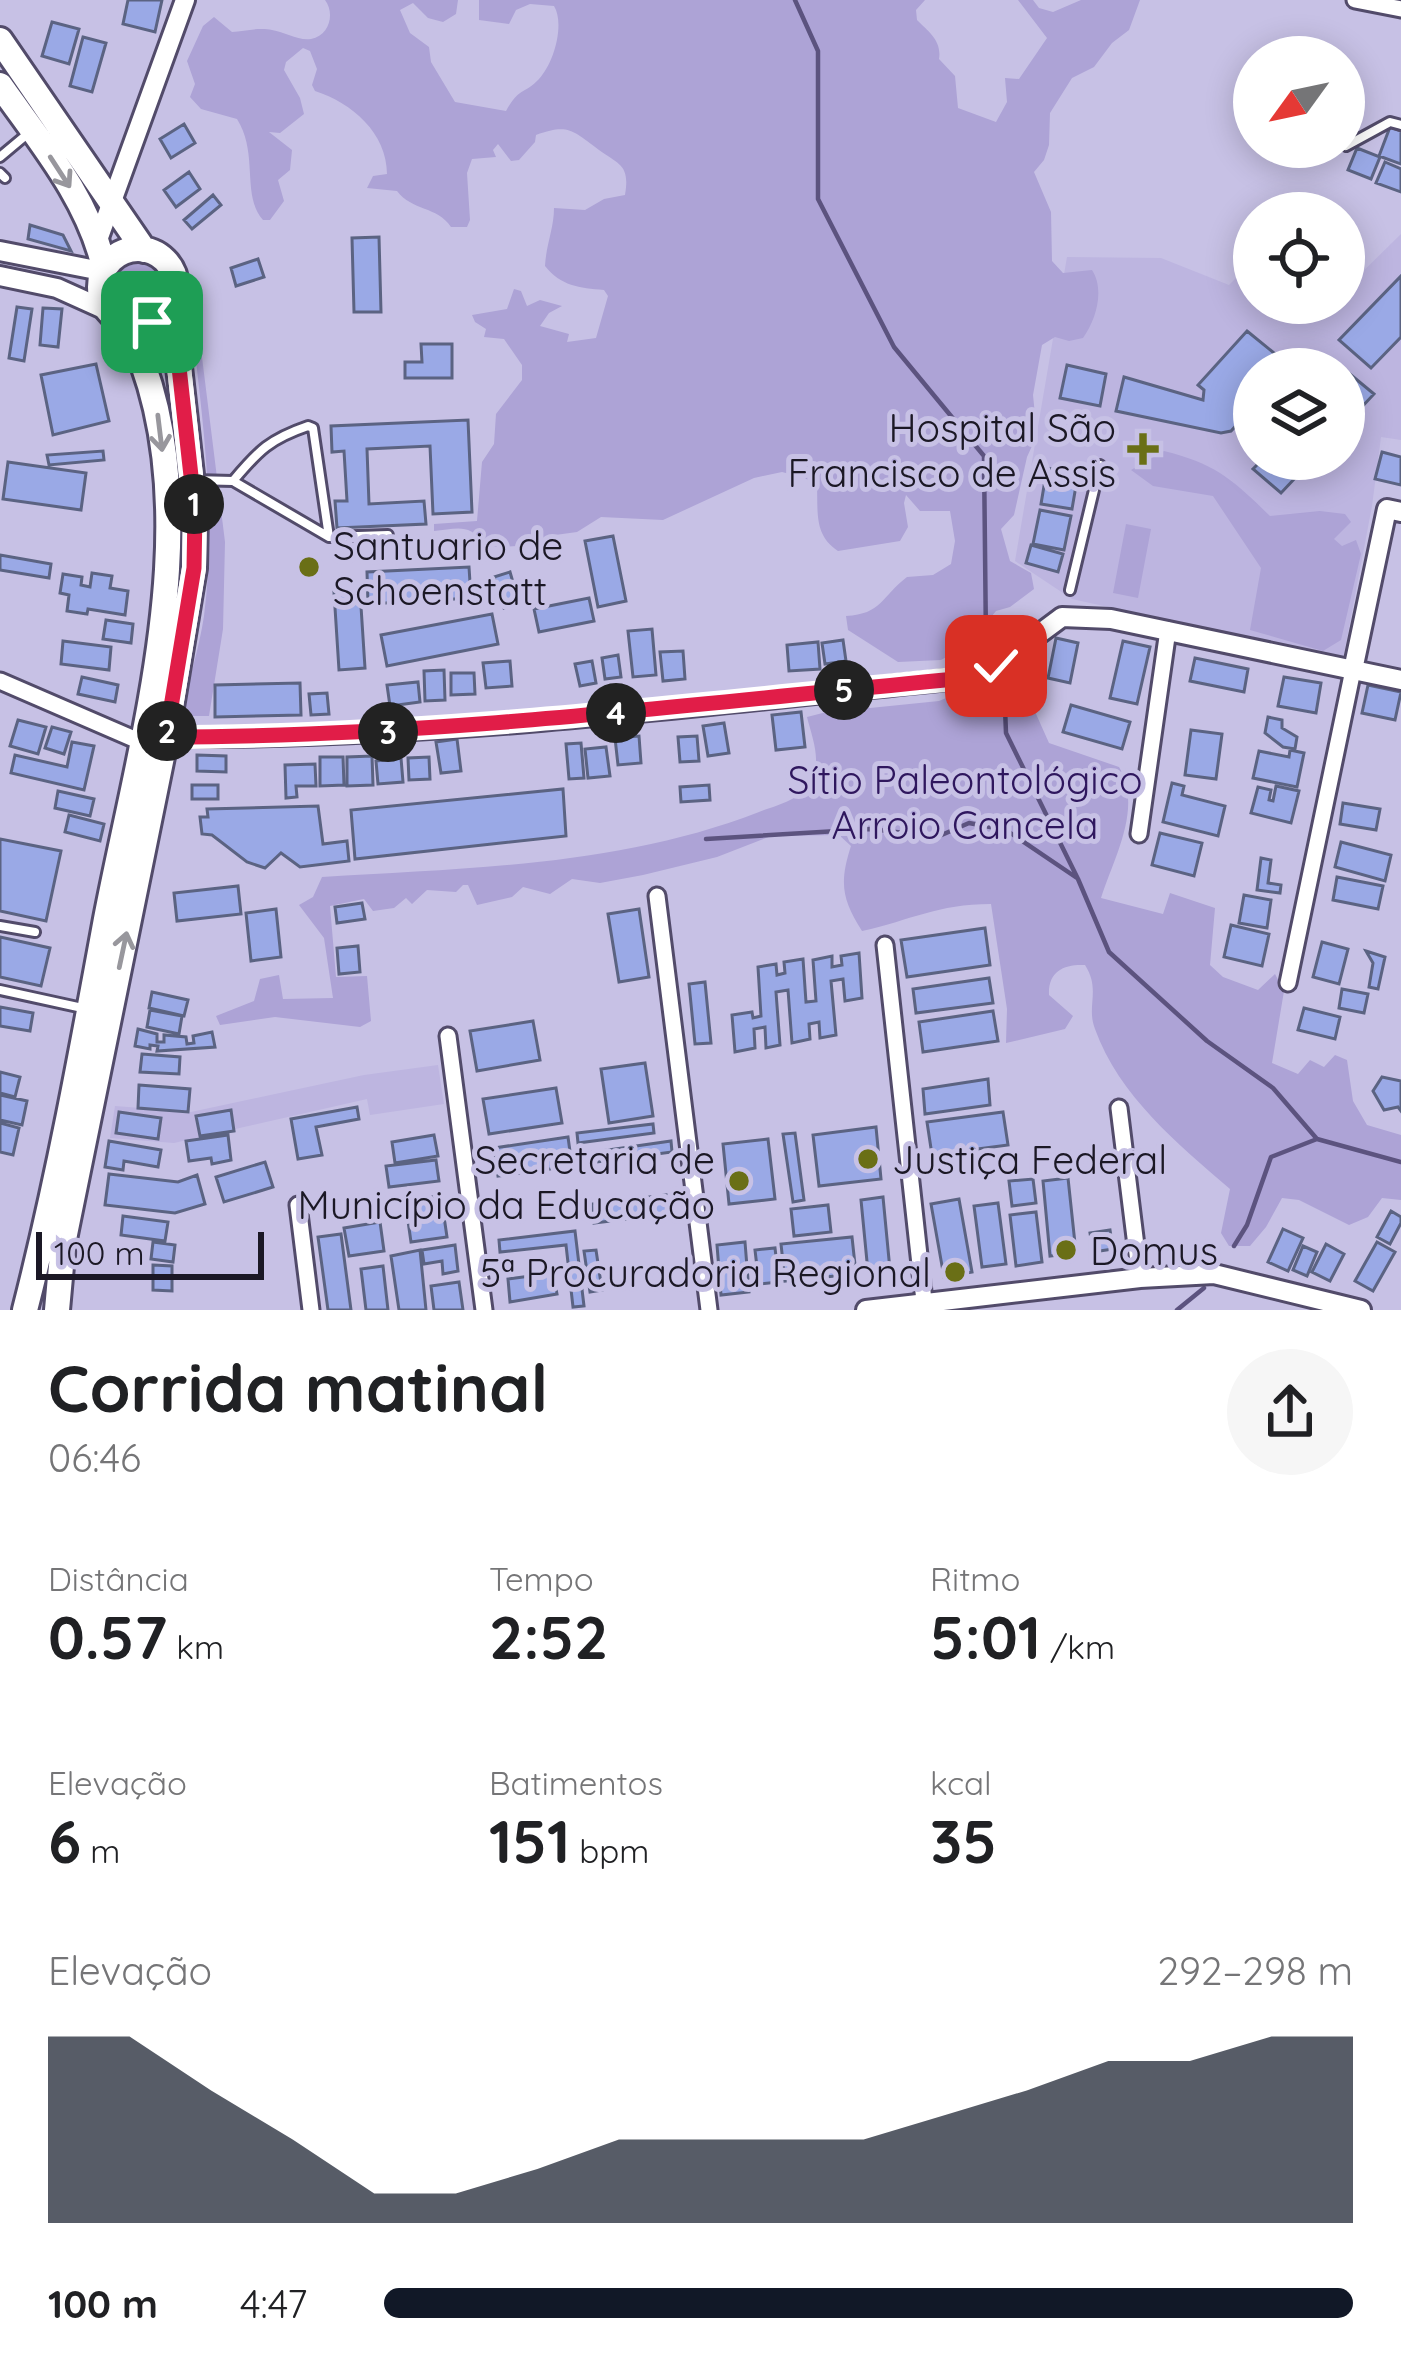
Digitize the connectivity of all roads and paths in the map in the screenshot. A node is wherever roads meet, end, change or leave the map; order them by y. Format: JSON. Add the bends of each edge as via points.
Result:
{"nodes":[{"id":1,"x":185,"y":0,"type":"edge"},
{"id":2,"x":1355,"y":0,"type":"edge"},
{"id":3,"x":1401,"y":9,"type":"edge"},
{"id":4,"x":0,"y":40,"type":"edge"},
{"id":5,"x":0,"y":85,"type":"edge"},
{"id":6,"x":1401,"y":125,"type":"edge"},
{"id":7,"x":32,"y":130,"type":"junction"},
{"id":8,"x":1365,"y":136,"type":"edge"},
{"id":9,"x":0,"y":157,"type":"edge"},
{"id":10,"x":112,"y":200,"type":"junction"},
{"id":11,"x":98,"y":240,"type":"junction"},
{"id":12,"x":144,"y":250,"type":"junction"},
{"id":13,"x":0,"y":251,"type":"edge"},
{"id":14,"x":103,"y":269,"type":"junction"},
{"id":15,"x":0,"y":276,"type":"edge"},
{"id":16,"x":172,"y":304,"type":"junction"},
{"id":17,"x":117,"y":317,"type":"junction"},
{"id":18,"x":1100,"y":465,"type":"dead end"},
{"id":19,"x":192,"y":480,"type":"junction"},
{"id":20,"x":233,"y":481,"type":"junction"},
{"id":21,"x":1394,"y":511,"type":"edge"},
{"id":22,"x":388,"y":535,"type":"dead end"},
{"id":23,"x":329,"y":537,"type":"junction"},
{"id":24,"x":1070,"y":590,"type":"dead end"},
{"id":25,"x":1168,"y":630,"type":"junction"},
{"id":26,"x":1353,"y":670,"type":"junction"},
{"id":27,"x":1401,"y":680,"type":"edge"},
{"id":28,"x":0,"y":681,"type":"edge"},
{"id":29,"x":153,"y":740,"type":"junction"},
{"id":30,"x":1139,"y":834,"type":"dead end"},
{"id":31,"x":657,"y":896,"type":"dead end"},
{"id":32,"x":0,"y":926,"type":"edge"},
{"id":33,"x":35,"y":932,"type":"dead end"},
{"id":34,"x":885,"y":945,"type":"dead end"},
{"id":35,"x":1288,"y":983,"type":"dead end"},
{"id":36,"x":0,"y":990,"type":"edge"},
{"id":37,"x":89,"y":1009,"type":"junction"},
{"id":38,"x":448,"y":1036,"type":"dead end"},
{"id":39,"x":1119,"y":1108,"type":"dead end"},
{"id":40,"x":298,"y":1205,"type":"dead end"},
{"id":41,"x":1140,"y":1278,"type":"junction"},
{"id":42,"x":925,"y":1307,"type":"edge"},
{"id":43,"x":26,"y":1310,"type":"edge"},
{"id":44,"x":57,"y":1310,"type":"edge"},
{"id":45,"x":311,"y":1310,"type":"edge"},
{"id":46,"x":484,"y":1310,"type":"edge"},
{"id":47,"x":709,"y":1310,"type":"edge"},
{"id":48,"x":866,"y":1310,"type":"edge"},
{"id":49,"x":1361,"y":1310,"type":"edge"}],
"edges":[{"from":1,"to":10,"type":"street"},
{"from":2,"to":3,"type":"street"},
{"from":4,"to":10,"type":"main road"},
{"from":5,"to":7,"type":"main road"},
{"from":6,"to":8,"type":"lane"},
{"from":7,"to":9,"type":"lane"},
{"from":7,"to":11,"type":"main road","one_way":true},
{"from":10,"to":11,"type":"street"},
{"from":10,"to":12,"type":"main road"},
{"from":11,"to":14,"type":"main road"},
{"from":12,"to":14,"type":"main road","via":[[120,254]]},
{"from":12,"to":16,"type":"main road","via":[[172,270]]},
{"from":13,"to":14,"type":"street"},
{"from":14,"to":17,"type":"main road","via":[[100,295]]},
{"from":15,"to":17,"type":"street","via":[[56,288]]},
{"from":16,"to":17,"type":"main road","via":[[152,322]]},
{"from":16,"to":19,"type":"main road"},
{"from":17,"to":29,"type":"main road","one_way":true,"via":[[152,383],[160,421],[167,606]]},
{"from":18,"to":24,"type":"lane"},
{"from":19,"to":20,"type":"lane"},
{"from":19,"to":29,"type":"main road","via":[[194,568]]},
{"from":20,"to":23,"type":"lane"},
{"from":20,"to":23,"type":"lane","via":[[277,436],[313,428]]},
{"from":21,"to":26,"type":"street"},
{"from":22,"to":23,"type":"lane"},
{"from":25,"to":26,"type":"street"},
{"from":25,"to":29,"type":"street","via":[[1062,616],[996,666],[956,679],[462,728]]},
{"from":25,"to":30,"type":"street"},
{"from":26,"to":27,"type":"street"},
{"from":26,"to":35,"type":"street"},
{"from":28,"to":29,"type":"street"},
{"from":29,"to":37,"type":"main road"},
{"from":44,"to":29,"type":"main road","one_way":true},
{"from":31,"to":47,"type":"street"},
{"from":32,"to":33,"type":"lane"},
{"from":34,"to":42,"type":"street"},
{"from":36,"to":37,"type":"lane"},
{"from":37,"to":43,"type":"main road"},
{"from":38,"to":46,"type":"street"},
{"from":39,"to":41,"type":"street"},
{"from":40,"to":45,"type":"street"},
{"from":41,"to":42,"type":"street"},
{"from":41,"to":49,"type":"street","via":[[1214,1274]]},
{"from":42,"to":48,"type":"street"}]}
